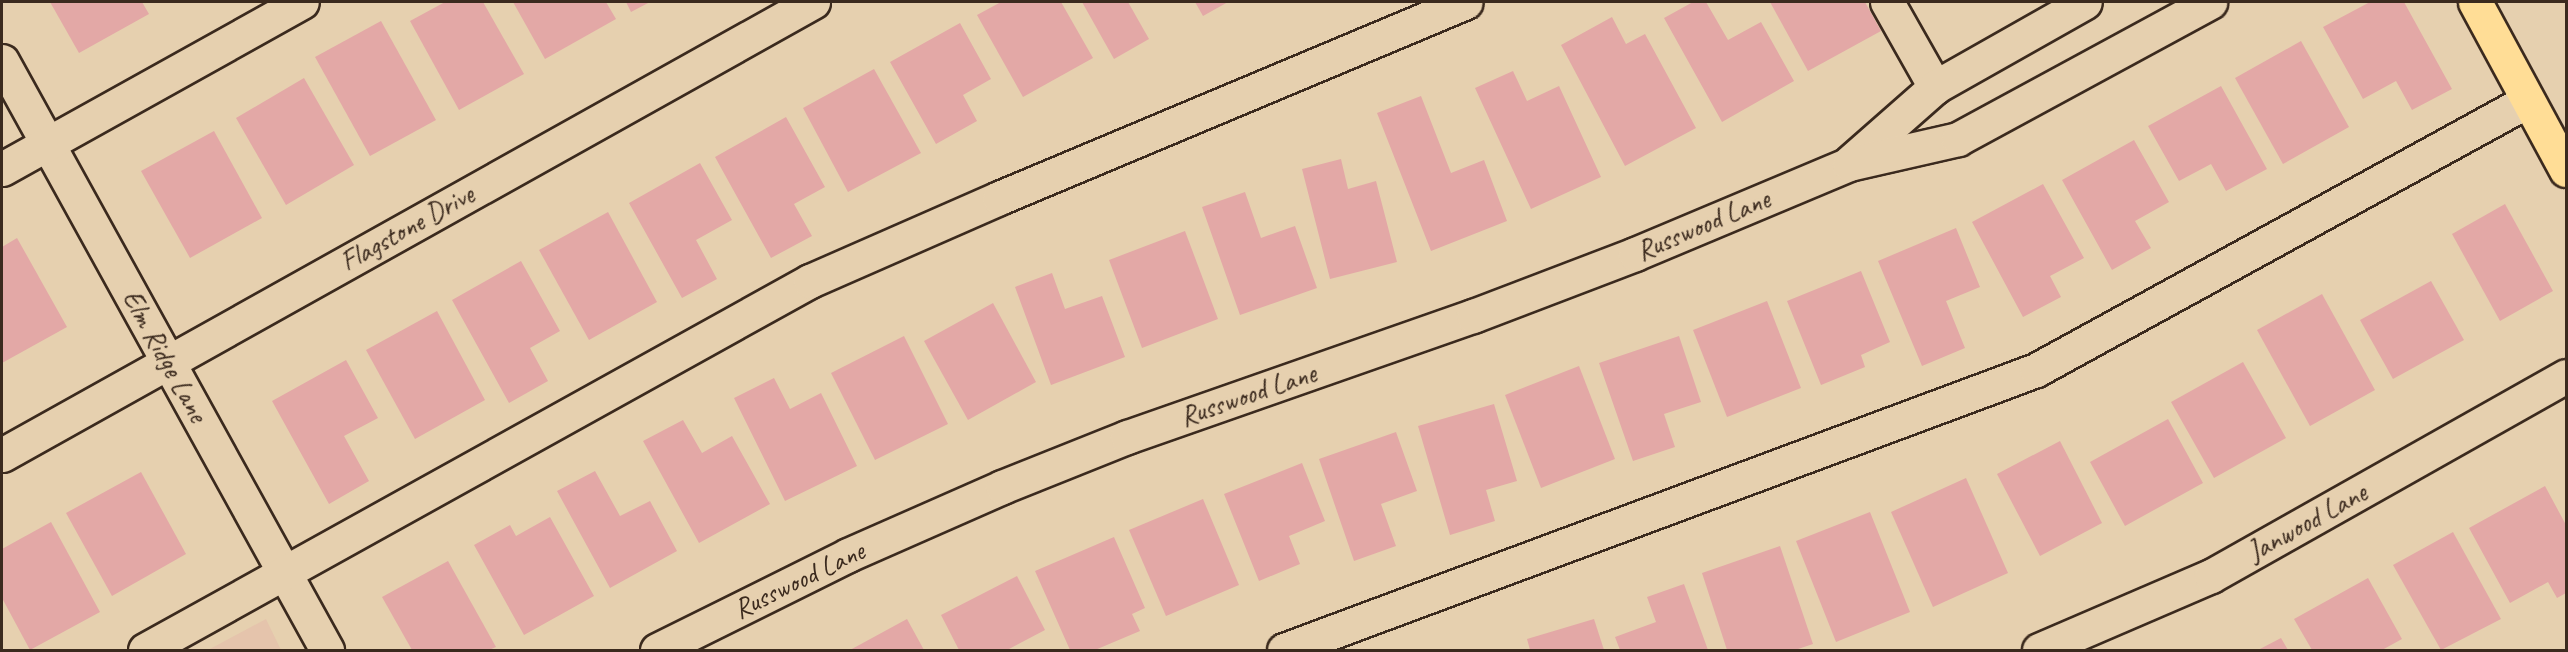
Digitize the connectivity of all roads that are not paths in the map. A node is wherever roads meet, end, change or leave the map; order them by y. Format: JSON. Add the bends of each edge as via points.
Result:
{"nodes":[{"id":1,"x":302,"y":2,"type":"edge"},
{"id":2,"x":813,"y":2,"type":"edge"},
{"id":3,"x":1466,"y":2,"type":"edge"},
{"id":4,"x":1887,"y":2,"type":"edge"},
{"id":5,"x":2085,"y":2,"type":"edge"},
{"id":6,"x":2210,"y":2,"type":"edge"},
{"id":7,"x":2475,"y":2,"type":"edge"},
{"id":8,"x":2171,"y":11,"type":"edge"},
{"id":9,"x":2,"y":61,"type":"edge"},
{"id":10,"x":1935,"y":87,"type":"junction"},
{"id":11,"x":2527,"y":101,"type":"junction"},
{"id":12,"x":47,"y":144,"type":"junction"},
{"id":13,"x":1849,"y":164,"type":"junction"},
{"id":14,"x":2,"y":169,"type":"edge"},
{"id":15,"x":2566,"y":170,"type":"edge"},
{"id":16,"x":168,"y":362,"type":"junction"},
{"id":17,"x":2566,"y":376,"type":"edge"},
{"id":18,"x":2,"y":455,"type":"edge"},
{"id":19,"x":285,"y":574,"type":"junction"},
{"id":20,"x":145,"y":651,"type":"edge"},
{"id":21,"x":327,"y":651,"type":"edge"},
{"id":22,"x":657,"y":651,"type":"edge"},
{"id":23,"x":1284,"y":651,"type":"edge"},
{"id":24,"x":2039,"y":651,"type":"edge"}],
"edges":[{"from":1,"to":12,"type":"street"},
{"from":2,"to":16,"type":"street","name":"Flagstone Drive"},
{"from":3,"to":19,"type":"street","via":[[810,281]]},
{"from":4,"to":10,"type":"street"},
{"from":5,"to":10,"type":"street","name":"Russwood Lane"},
{"from":6,"to":8,"type":"street","name":"Russwood Lane"},
{"from":7,"to":11,"type":"main road"},
{"from":8,"to":13,"type":"street","name":"Russwood Lane","via":[[1958,139]]},
{"from":9,"to":12,"type":"street","name":"Elm Ridge Lane"},
{"from":10,"to":13,"type":"street","name":"Russwood Lane"},
{"from":11,"to":15,"type":"main road"},
{"from":11,"to":23,"type":"street","via":[[2036,370]]},
{"from":12,"to":14,"type":"street"},
{"from":12,"to":16,"type":"street","name":"Elm Ridge Lane"},
{"from":13,"to":22,"type":"street","name":"Russwood Lane","via":[[1473,316],[1127,437],[1002,487],[848,555]]},
{"from":16,"to":18,"type":"street","name":"Flagstone Drive"},
{"from":16,"to":19,"type":"street","name":"Elm Ridge Lane"},
{"from":17,"to":24,"type":"street","name":"Janwood Lane","via":[[2211,576]]},
{"from":19,"to":20,"type":"street"},
{"from":19,"to":21,"type":"street","name":"Elm Ridge Lane"}]}
